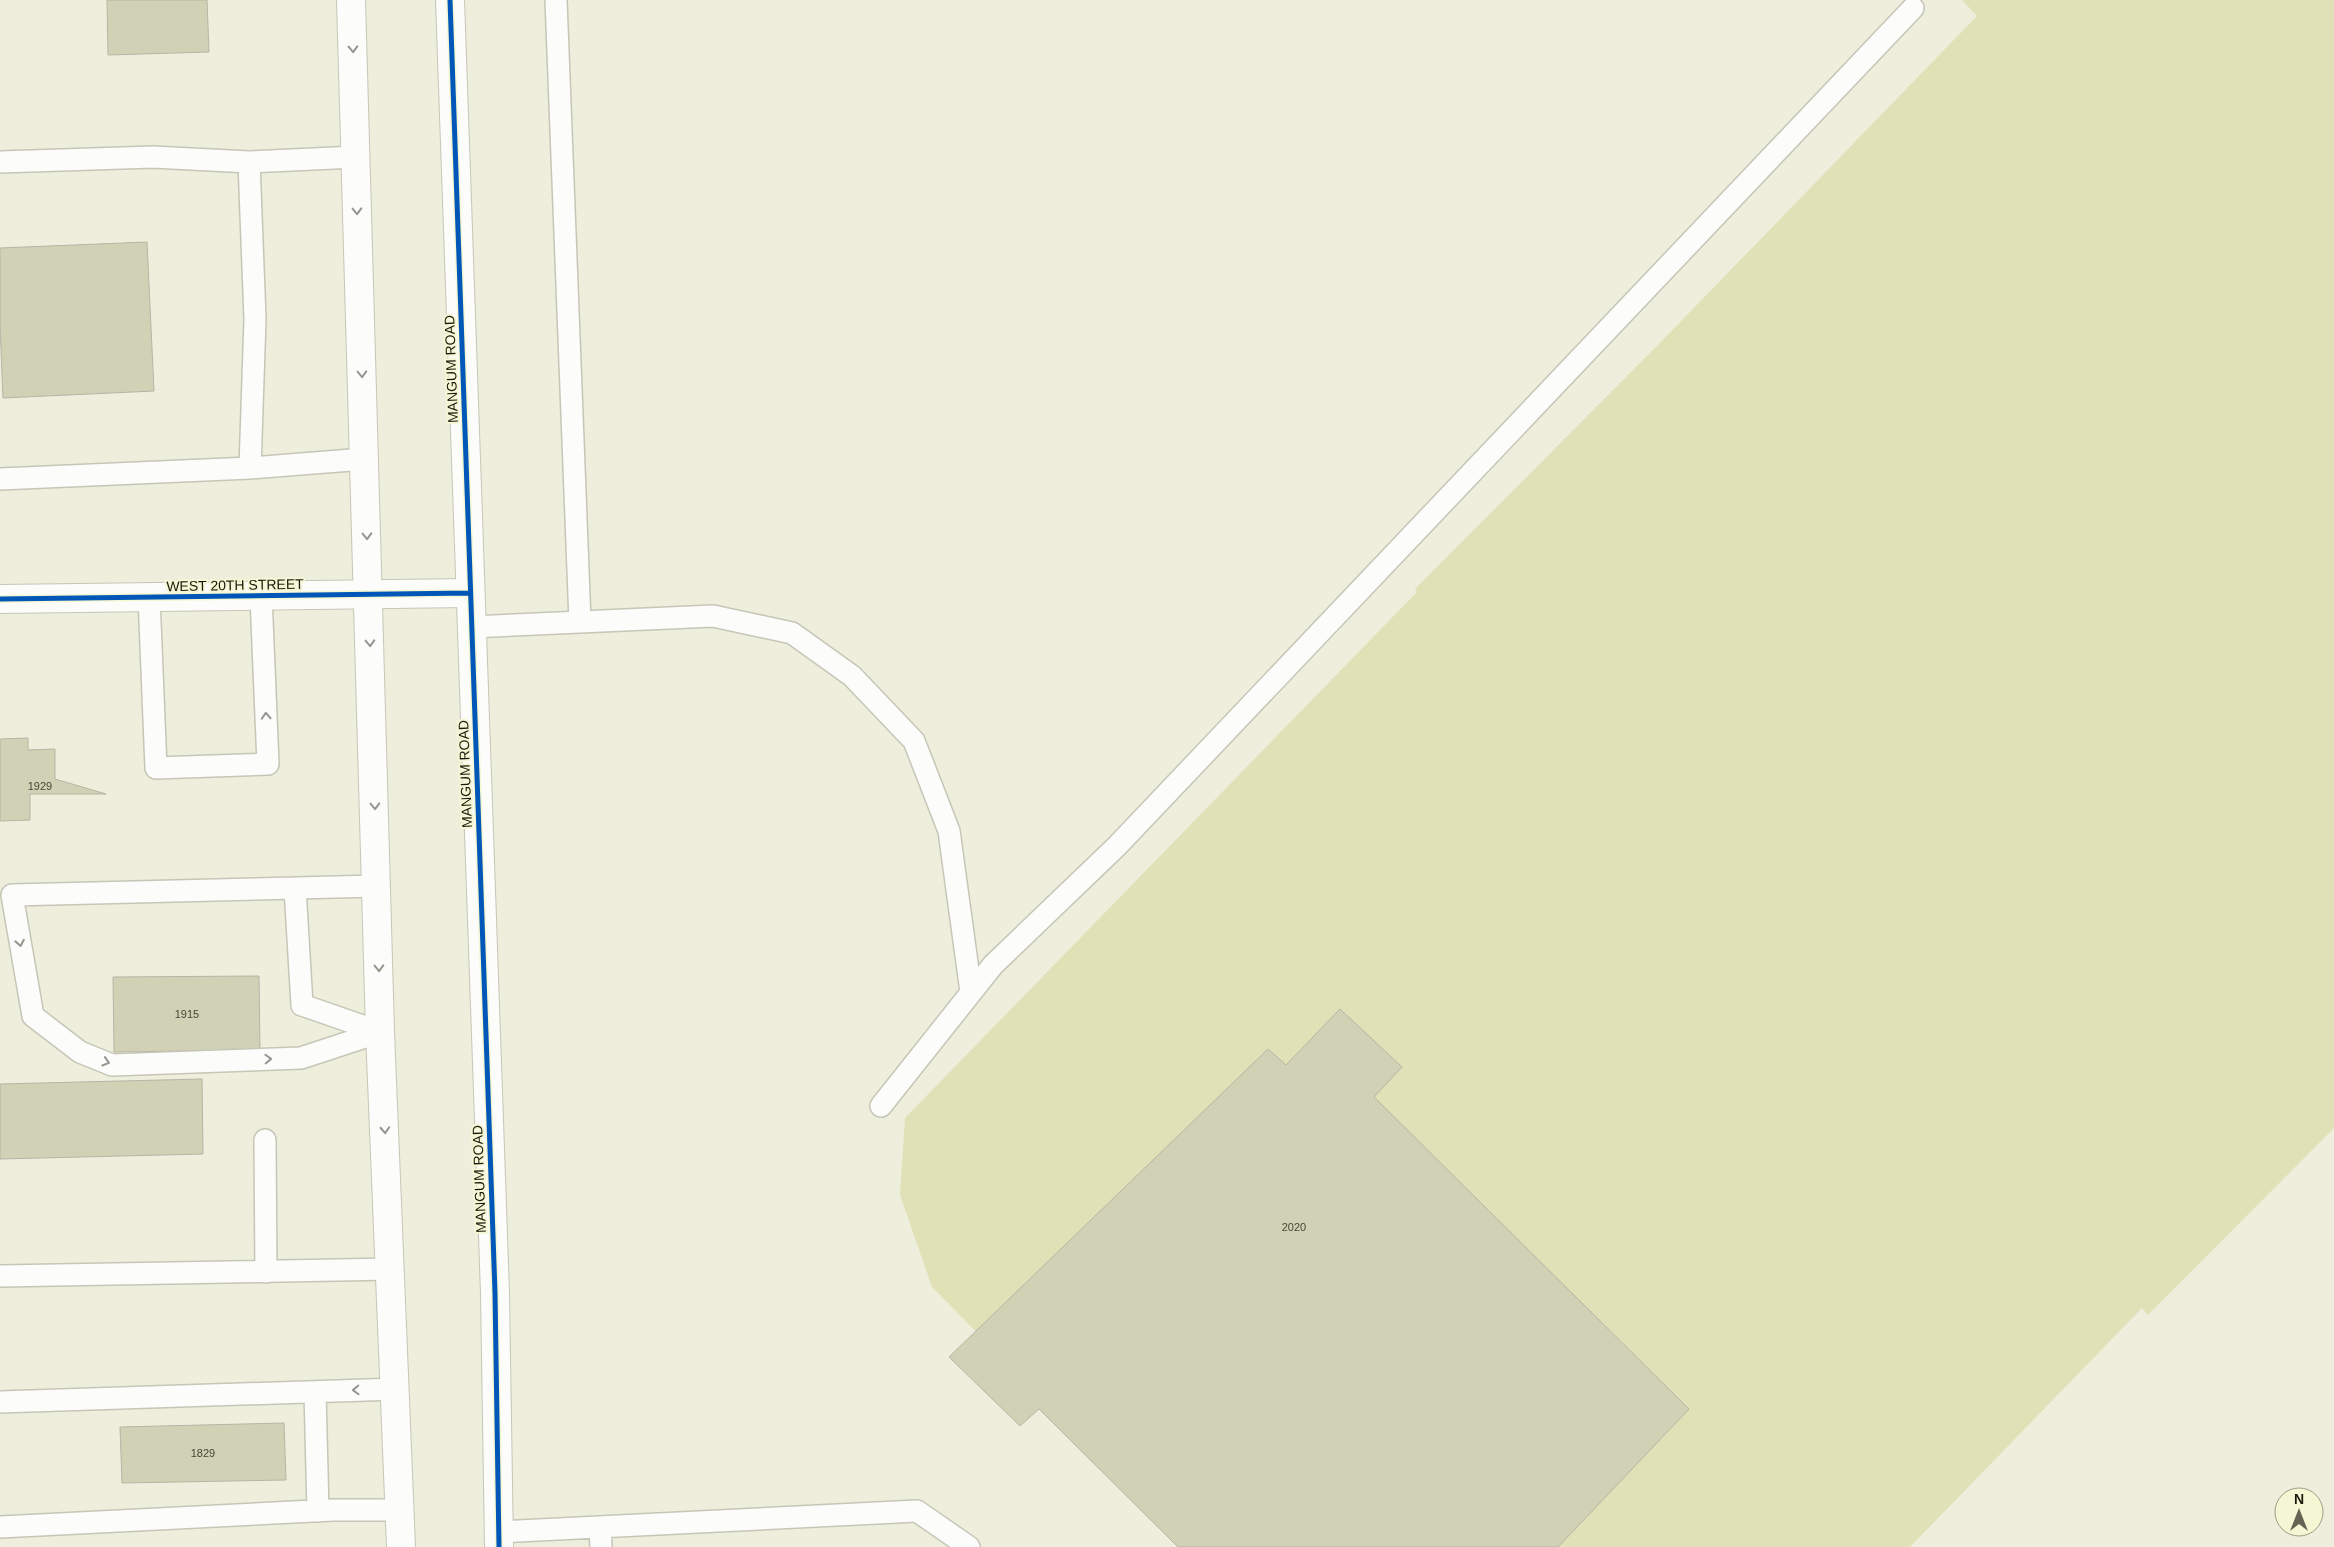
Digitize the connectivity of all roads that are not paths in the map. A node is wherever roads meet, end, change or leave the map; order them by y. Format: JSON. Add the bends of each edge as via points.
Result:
{"nodes":[{"id":1,"x":351,"y":0,"type":"edge"},
{"id":2,"x":450,"y":0,"type":"edge"},
{"id":3,"x":556,"y":0,"type":"edge"},
{"id":4,"x":1913,"y":8,"type":"dead end"},
{"id":5,"x":356,"y":157,"type":"junction"},
{"id":6,"x":0,"y":162,"type":"edge"},
{"id":7,"x":249,"y":162,"type":"junction"},
{"id":8,"x":364,"y":459,"type":"junction"},
{"id":9,"x":250,"y":468,"type":"junction"},
{"id":10,"x":0,"y":479,"type":"edge"},
{"id":11,"x":470,"y":593,"type":"junction"},
{"id":12,"x":368,"y":594,"type":"junction"},
{"id":13,"x":261,"y":596,"type":"junction"},
{"id":14,"x":149,"y":597,"type":"junction"},
{"id":15,"x":0,"y":599,"type":"edge"},
{"id":16,"x":580,"y":622,"type":"junction"},
{"id":17,"x":471,"y":627,"type":"junction"},
{"id":18,"x":377,"y":886,"type":"junction"},
{"id":19,"x":295,"y":888,"type":"junction"},
{"id":20,"x":971,"y":992,"type":"junction"},
{"id":21,"x":380,"y":1032,"type":"junction"},
{"id":22,"x":882,"y":1106,"type":"dead end"},
{"id":23,"x":265,"y":1140,"type":"dead end"},
{"id":24,"x":392,"y":1269,"type":"junction"},
{"id":25,"x":266,"y":1272,"type":"junction"},
{"id":26,"x":0,"y":1276,"type":"edge"},
{"id":27,"x":396,"y":1389,"type":"junction"},
{"id":28,"x":315,"y":1392,"type":"junction"},
{"id":29,"x":0,"y":1402,"type":"edge"},
{"id":30,"x":400,"y":1510,"type":"junction"},
{"id":31,"x":318,"y":1511,"type":"junction"},
{"id":32,"x":0,"y":1527,"type":"edge"},
{"id":33,"x":601,"y":1538,"type":"edge"},
{"id":34,"x":499,"y":1540,"type":"edge"},
{"id":35,"x":402,"y":1547,"type":"edge"},
{"id":36,"x":969,"y":1547,"type":"edge"}],
"edges":[{"from":1,"to":5,"type":"main road","one_way":true},
{"from":2,"to":11,"type":"main road","name":"MANGUM ROAD"},
{"from":3,"to":16,"type":"lane"},
{"from":4,"to":20,"type":"lane","via":[[1117,846],[993,965]]},
{"from":5,"to":7,"type":"lane"},
{"from":5,"to":8,"type":"main road","one_way":true},
{"from":6,"to":7,"type":"lane","via":[[153,157]]},
{"from":7,"to":9,"type":"lane","via":[[255,319]]},
{"from":8,"to":9,"type":"lane"},
{"from":8,"to":12,"type":"main road","one_way":true},
{"from":9,"to":10,"type":"lane"},
{"from":11,"to":12,"type":"main road","name":"WEST 20TH STREET"},
{"from":11,"to":17,"type":"main road","name":"MANGUM ROAD"},
{"from":12,"to":13,"type":"main road","name":"WEST 20TH STREET"},
{"from":12,"to":18,"type":"main road","one_way":true},
{"from":13,"to":14,"type":"main road","name":"WEST 20TH STREET"},
{"from":14,"to":13,"type":"lane","one_way":true,"via":[[156,768],[268,764]]},
{"from":14,"to":15,"type":"main road","name":"WEST 20TH STREET"},
{"from":16,"to":17,"type":"lane"},
{"from":16,"to":20,"type":"lane","via":[[713,616],[792,633],[852,676],[914,741],[949,831]]},
{"from":17,"to":34,"type":"main road","name":"MANGUM ROAD","via":[[494,1293]]},
{"from":18,"to":19,"type":"lane"},
{"from":18,"to":21,"type":"main road","one_way":true},
{"from":19,"to":21,"type":"lane","via":[[302,1005]]},
{"from":19,"to":21,"type":"lane","one_way":true,"via":[[12,895],[32,1016],[80,1052],[112,1065],[301,1058]]},
{"from":20,"to":22,"type":"lane"},
{"from":21,"to":24,"type":"main road","one_way":true},
{"from":23,"to":25,"type":"lane"},
{"from":24,"to":25,"type":"lane"},
{"from":24,"to":27,"type":"main road"},
{"from":25,"to":26,"type":"lane"},
{"from":27,"to":28,"type":"lane","one_way":true},
{"from":27,"to":30,"type":"main road"},
{"from":28,"to":29,"type":"lane"},
{"from":28,"to":31,"type":"lane"},
{"from":30,"to":31,"type":"lane"},
{"from":30,"to":35,"type":"main road"},
{"from":31,"to":32,"type":"lane"},
{"from":33,"to":34,"type":"lane"},
{"from":33,"to":36,"type":"lane","via":[[917,1511]]}]}
